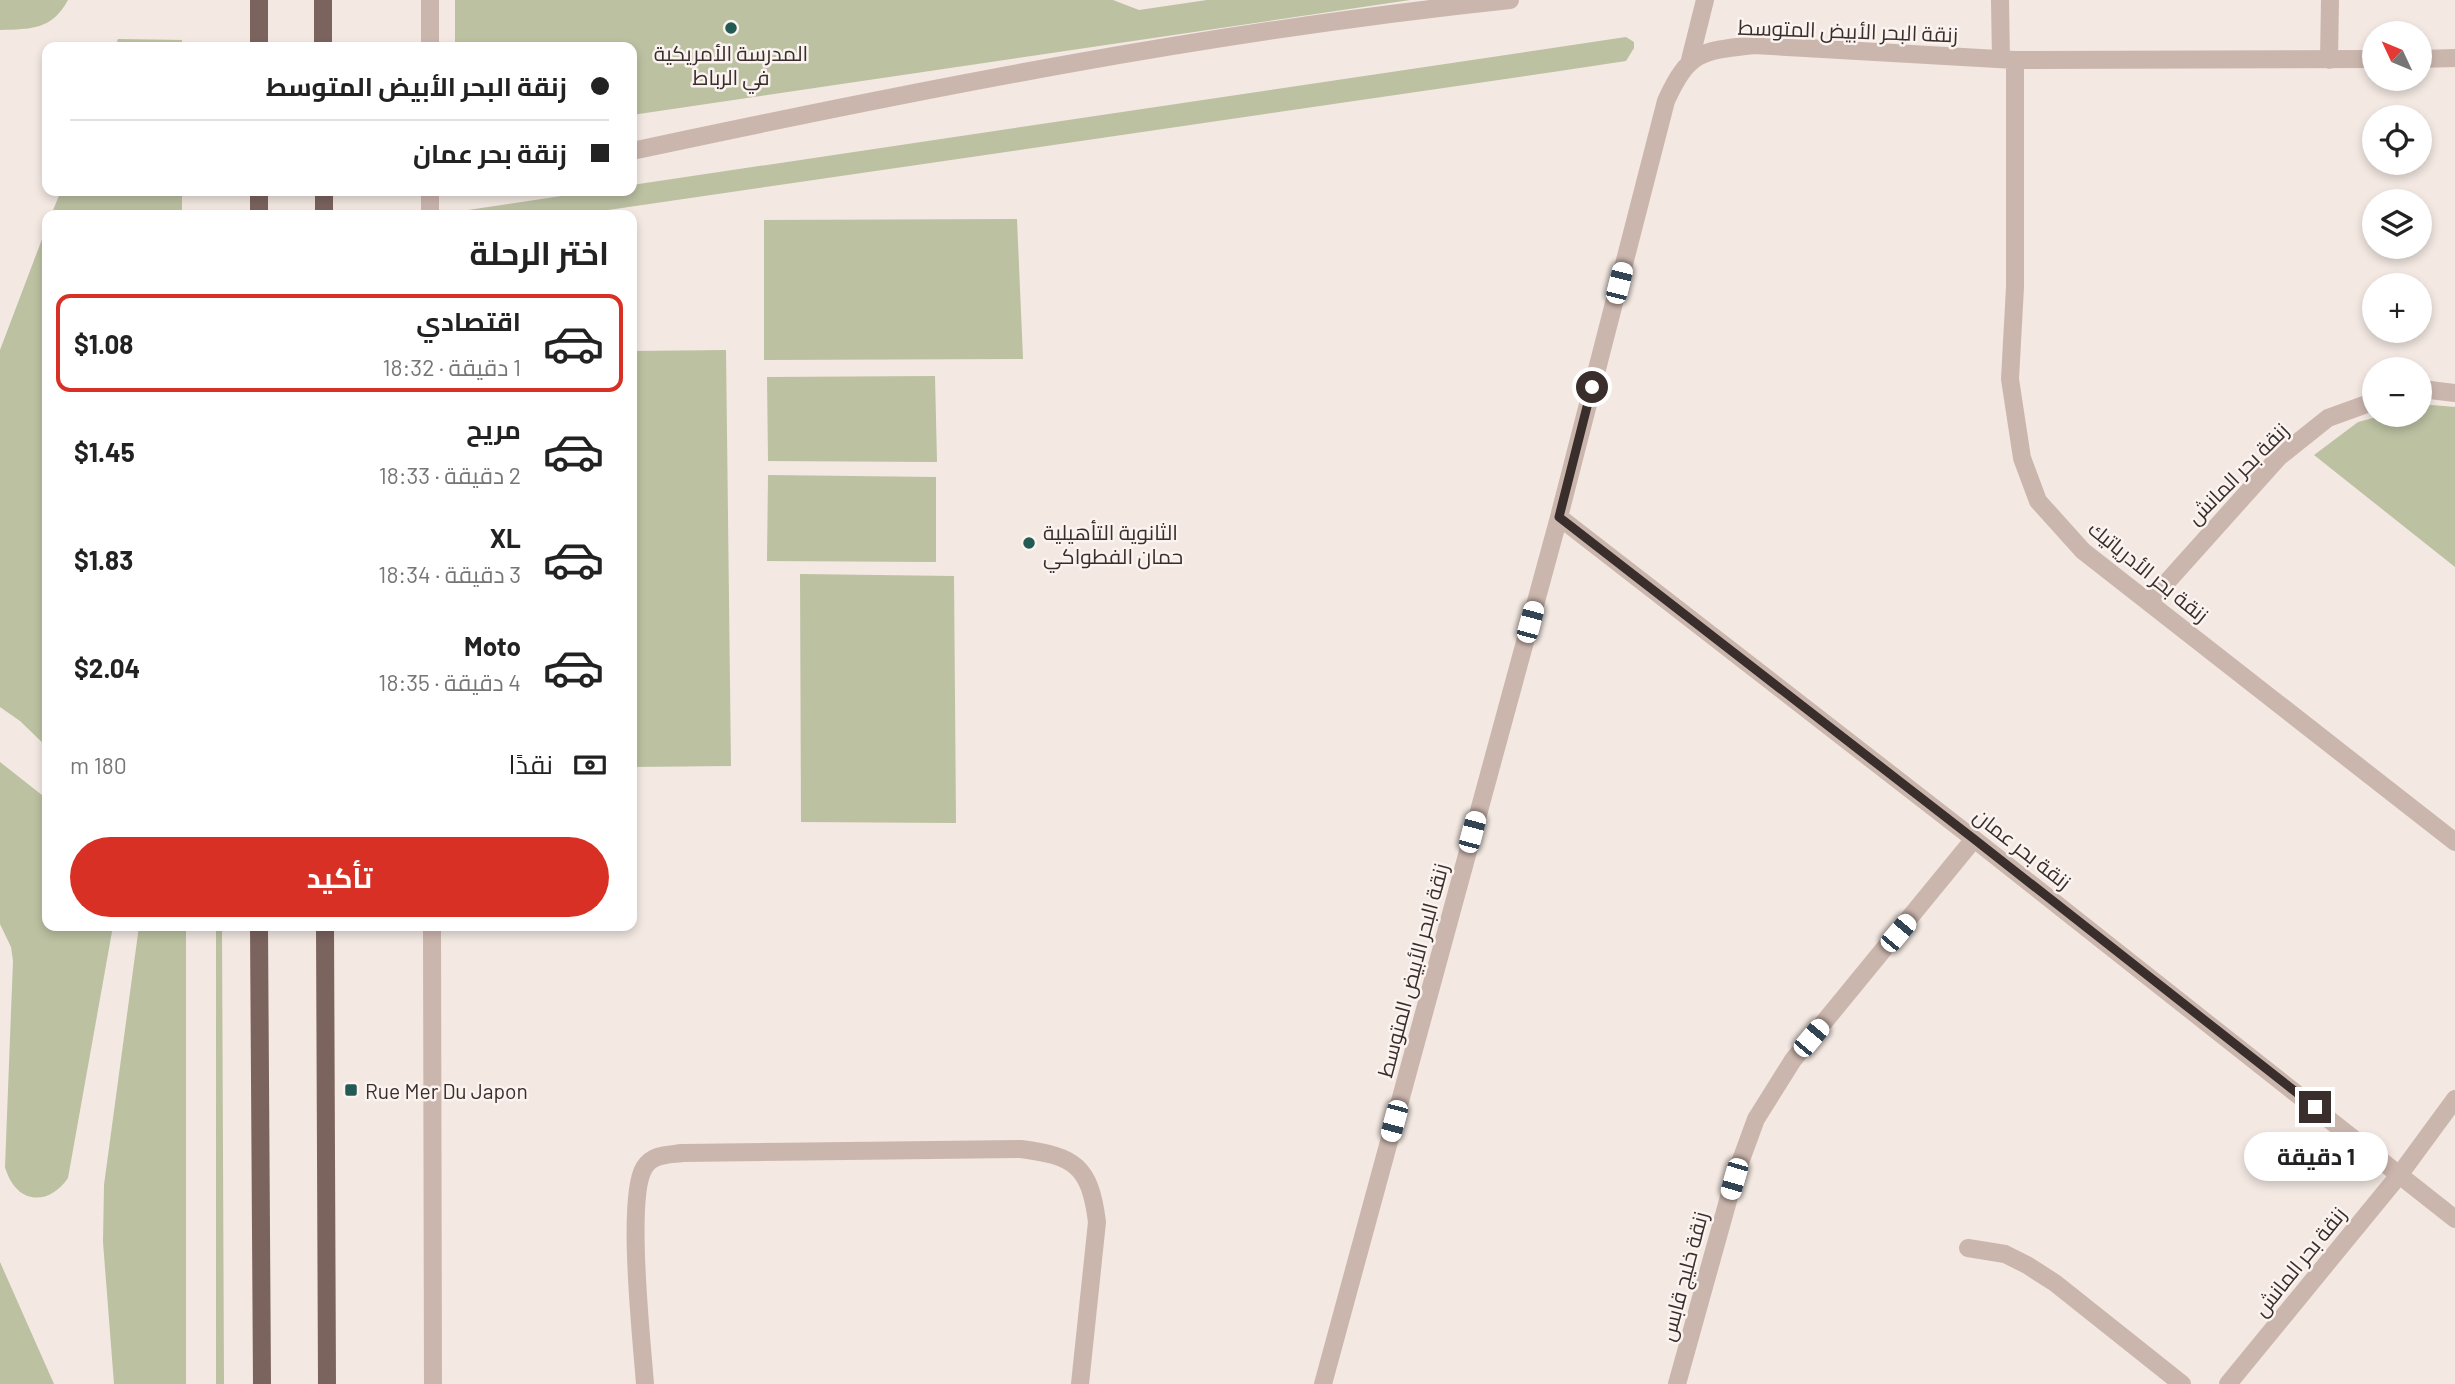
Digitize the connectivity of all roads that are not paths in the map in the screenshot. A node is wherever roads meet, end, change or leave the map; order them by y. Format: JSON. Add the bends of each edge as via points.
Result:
{"nodes":[{"id":1,"x":259,"y":0,"type":"edge"},
{"id":2,"x":323,"y":0,"type":"edge"},
{"id":3,"x":430,"y":0,"type":"edge"},
{"id":4,"x":1510,"y":0,"type":"edge"},
{"id":5,"x":1705,"y":0,"type":"edge"},
{"id":6,"x":2000,"y":0,"type":"edge"},
{"id":7,"x":2330,"y":0,"type":"edge"},
{"id":8,"x":259,"y":42,"type":"edge"},
{"id":9,"x":323,"y":42,"type":"edge"},
{"id":10,"x":430,"y":42,"type":"edge"},
{"id":11,"x":2455,"y":58,"type":"edge"},
{"id":12,"x":2362,"y":59,"type":"edge"},
{"id":13,"x":2432,"y":59,"type":"edge"},
{"id":14,"x":1690,"y":60,"type":"junction"},
{"id":15,"x":2008,"y":60,"type":"junction"},
{"id":16,"x":2329,"y":60,"type":"junction"},
{"id":17,"x":637,"y":150,"type":"edge"},
{"id":18,"x":2432,"y":390,"type":"edge"},
{"id":19,"x":2455,"y":393,"type":"edge"},
{"id":20,"x":2362,"y":406,"type":"edge"},
{"id":21,"x":1559,"y":517,"type":"junction"},
{"id":22,"x":2148,"y":601,"type":"junction"},
{"id":23,"x":1974,"y":839,"type":"junction"},
{"id":24,"x":2455,"y":842,"type":"edge"},
{"id":25,"x":259,"y":931,"type":"edge"},
{"id":26,"x":325,"y":931,"type":"edge"},
{"id":27,"x":432,"y":931,"type":"edge"},
{"id":28,"x":2455,"y":1099,"type":"edge"},
{"id":29,"x":2400,"y":1174,"type":"junction"},
{"id":30,"x":2455,"y":1219,"type":"edge"},
{"id":31,"x":1968,"y":1248,"type":"dead end"},
{"id":32,"x":262,"y":1384,"type":"edge"},
{"id":33,"x":327,"y":1384,"type":"edge"},
{"id":34,"x":433,"y":1384,"type":"edge"},
{"id":35,"x":645,"y":1384,"type":"edge"},
{"id":36,"x":1080,"y":1384,"type":"edge"},
{"id":37,"x":1323,"y":1384,"type":"edge"},
{"id":38,"x":1677,"y":1384,"type":"edge"},
{"id":39,"x":2182,"y":1384,"type":"edge"},
{"id":40,"x":2228,"y":1384,"type":"edge"}],
"edges":[{"from":1,"to":8,"type":"main road"},
{"from":2,"to":9,"type":"main road"},
{"from":3,"to":10,"type":"street"},
{"from":4,"to":17,"type":"street","via":[[1078,62],[868,100]]},
{"from":5,"to":14,"type":"street"},
{"from":6,"to":15,"type":"street","name":"زنقة بحر الأدرياتيك"},
{"from":7,"to":16,"type":"street"},
{"from":11,"to":13,"type":"street"},
{"from":12,"to":16,"type":"street","name":"زنقة البحر الأبيض المتوسط"},
{"from":14,"to":15,"type":"street","name":"زنقة البحر الأبيض المتوسط","via":[[1713,50],[1754,45]]},
{"from":14,"to":21,"type":"street","name":"زنقة البحر الأبيض المتوسط","via":[[1665,102]]},
{"from":15,"to":16,"type":"street","name":"زنقة البحر الأبيض المتوسط"},
{"from":15,"to":22,"type":"street","name":"زنقة بحر الأدرياتيك","via":[[2015,287],[2010,379],[2022,458],[2038,501],[2083,551]]},
{"from":18,"to":19,"type":"street"},
{"from":20,"to":22,"type":"street","name":"زنقة بحر المانش","via":[[2328,418],[2279,457]]},
{"from":21,"to":23,"type":"street","name":"زنقة بحر عمان"},
{"from":21,"to":37,"type":"street","name":"زنقة البحر الأبيض المتوسط"},
{"from":22,"to":24,"type":"street","name":"زنقة بحر الأدرياتيك"},
{"from":23,"to":29,"type":"street","name":"زنقة بحر عمان"},
{"from":23,"to":38,"type":"street","name":"زنقة خليج قابس","via":[[1793,1059],[1756,1119],[1726,1205]]},
{"from":25,"to":32,"type":"main road"},
{"from":26,"to":33,"type":"main road"},
{"from":27,"to":34,"type":"street"},
{"from":28,"to":29,"type":"street","name":"زنقة بحر المانش"},
{"from":29,"to":30,"type":"street","name":"زنقة بحر عمان"},
{"from":29,"to":40,"type":"street","name":"زنقة بحر المانش"},
{"from":31,"to":39,"type":"street","via":[[2006,1254],[2028,1265]]},
{"from":35,"to":36,"type":"street","via":[[637,1268],[638,1185],[645,1166],[656,1157],[1021,1149],[1070,1161],[1094,1196],[1097,1222]]}]}
